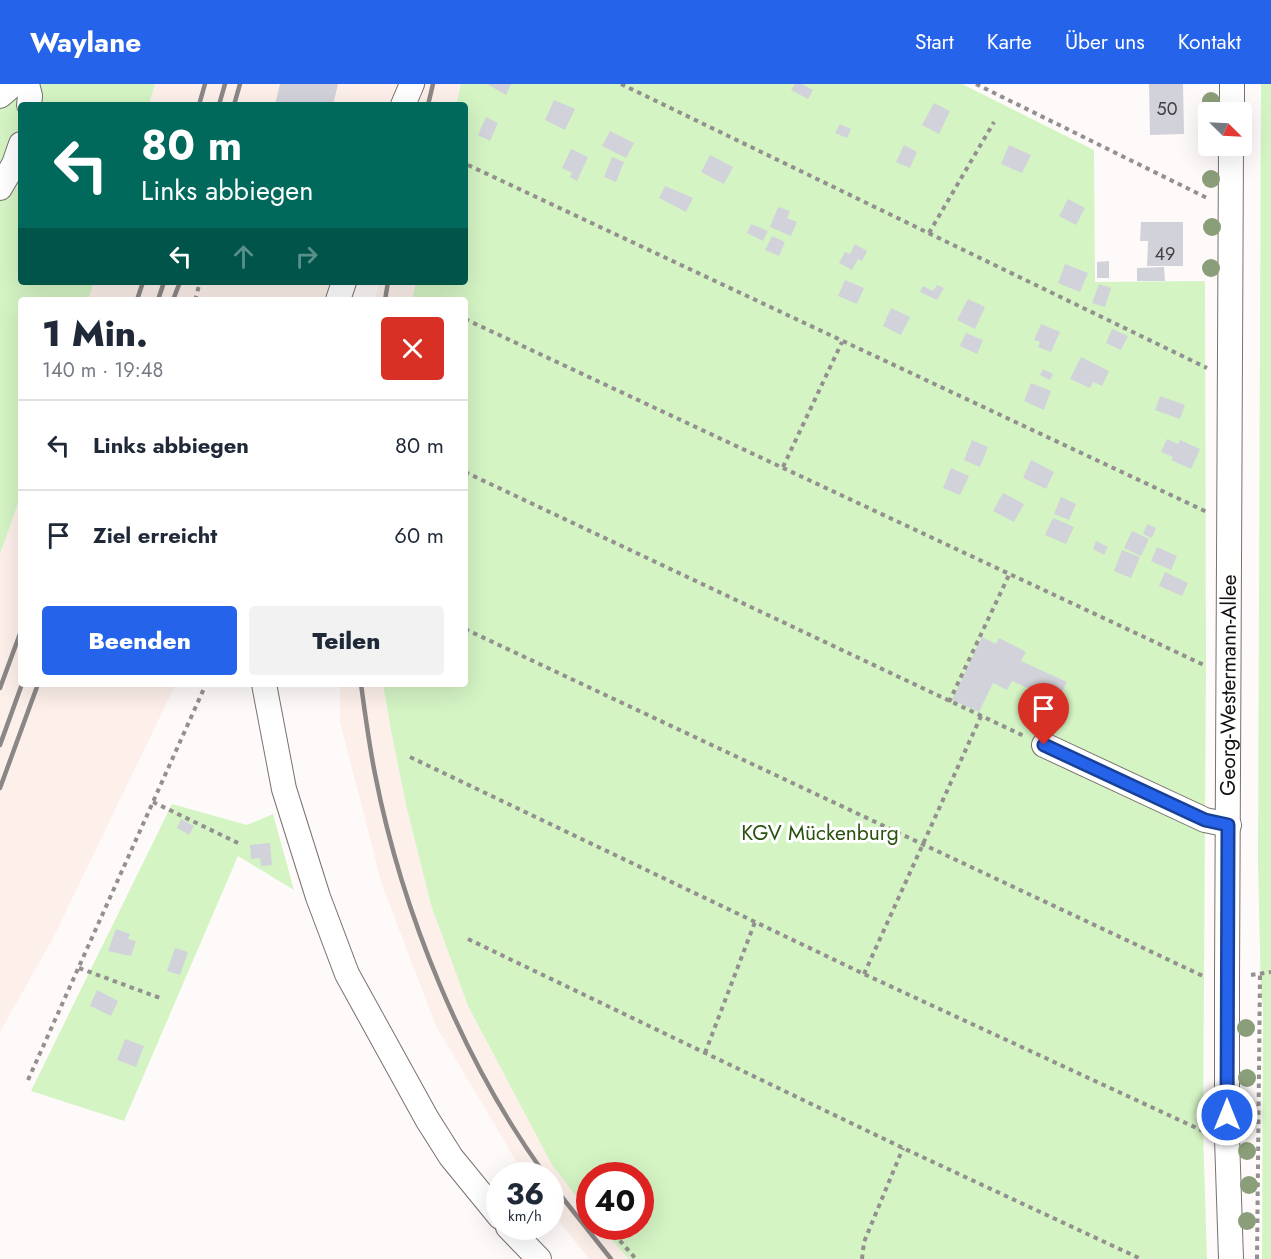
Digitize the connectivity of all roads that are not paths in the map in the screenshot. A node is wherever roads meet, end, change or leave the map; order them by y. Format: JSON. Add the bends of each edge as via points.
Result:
{"nodes":[{"id":1,"x":14,"y":84,"type":"edge"},
{"id":2,"x":27,"y":84,"type":"edge"},
{"id":3,"x":412,"y":84,"type":"edge"},
{"id":4,"x":1232,"y":84,"type":"edge"},
{"id":5,"x":0,"y":96,"type":"edge"},
{"id":6,"x":29,"y":102,"type":"edge"},
{"id":7,"x":404,"y":102,"type":"edge"},
{"id":8,"x":1232,"y":102,"type":"edge"},
{"id":9,"x":18,"y":153,"type":"edge"},
{"id":10,"x":1231,"y":156,"type":"edge"},
{"id":11,"x":0,"y":188,"type":"edge"},
{"id":12,"x":265,"y":687,"type":"edge"},
{"id":13,"x":1044,"y":745,"type":"road end"},
{"id":14,"x":1228,"y":825,"type":"junction"},
{"id":15,"x":486,"y":1200,"type":"edge"},
{"id":16,"x":521,"y":1240,"type":"edge"},
{"id":17,"x":539,"y":1259,"type":"edge"},
{"id":18,"x":1231,"y":1259,"type":"edge"}],
"edges":[{"from":1,"to":5,"type":"street"},
{"from":2,"to":6,"type":"street"},
{"from":3,"to":7,"type":"street"},
{"from":4,"to":8,"type":"street"},
{"from":9,"to":11,"type":"street"},
{"from":10,"to":14,"type":"street","name":"Georg-Westermann-Allee"},
{"from":12,"to":15,"type":"street","via":[[284,789],[347,974],[427,1119],[451,1157]]},
{"from":13,"to":14,"type":"street","via":[[1205,820]]},
{"from":14,"to":18,"type":"street","name":"Georg-Westermann-Allee","via":[[1227,1138]]},
{"from":16,"to":17,"type":"street"}]}
